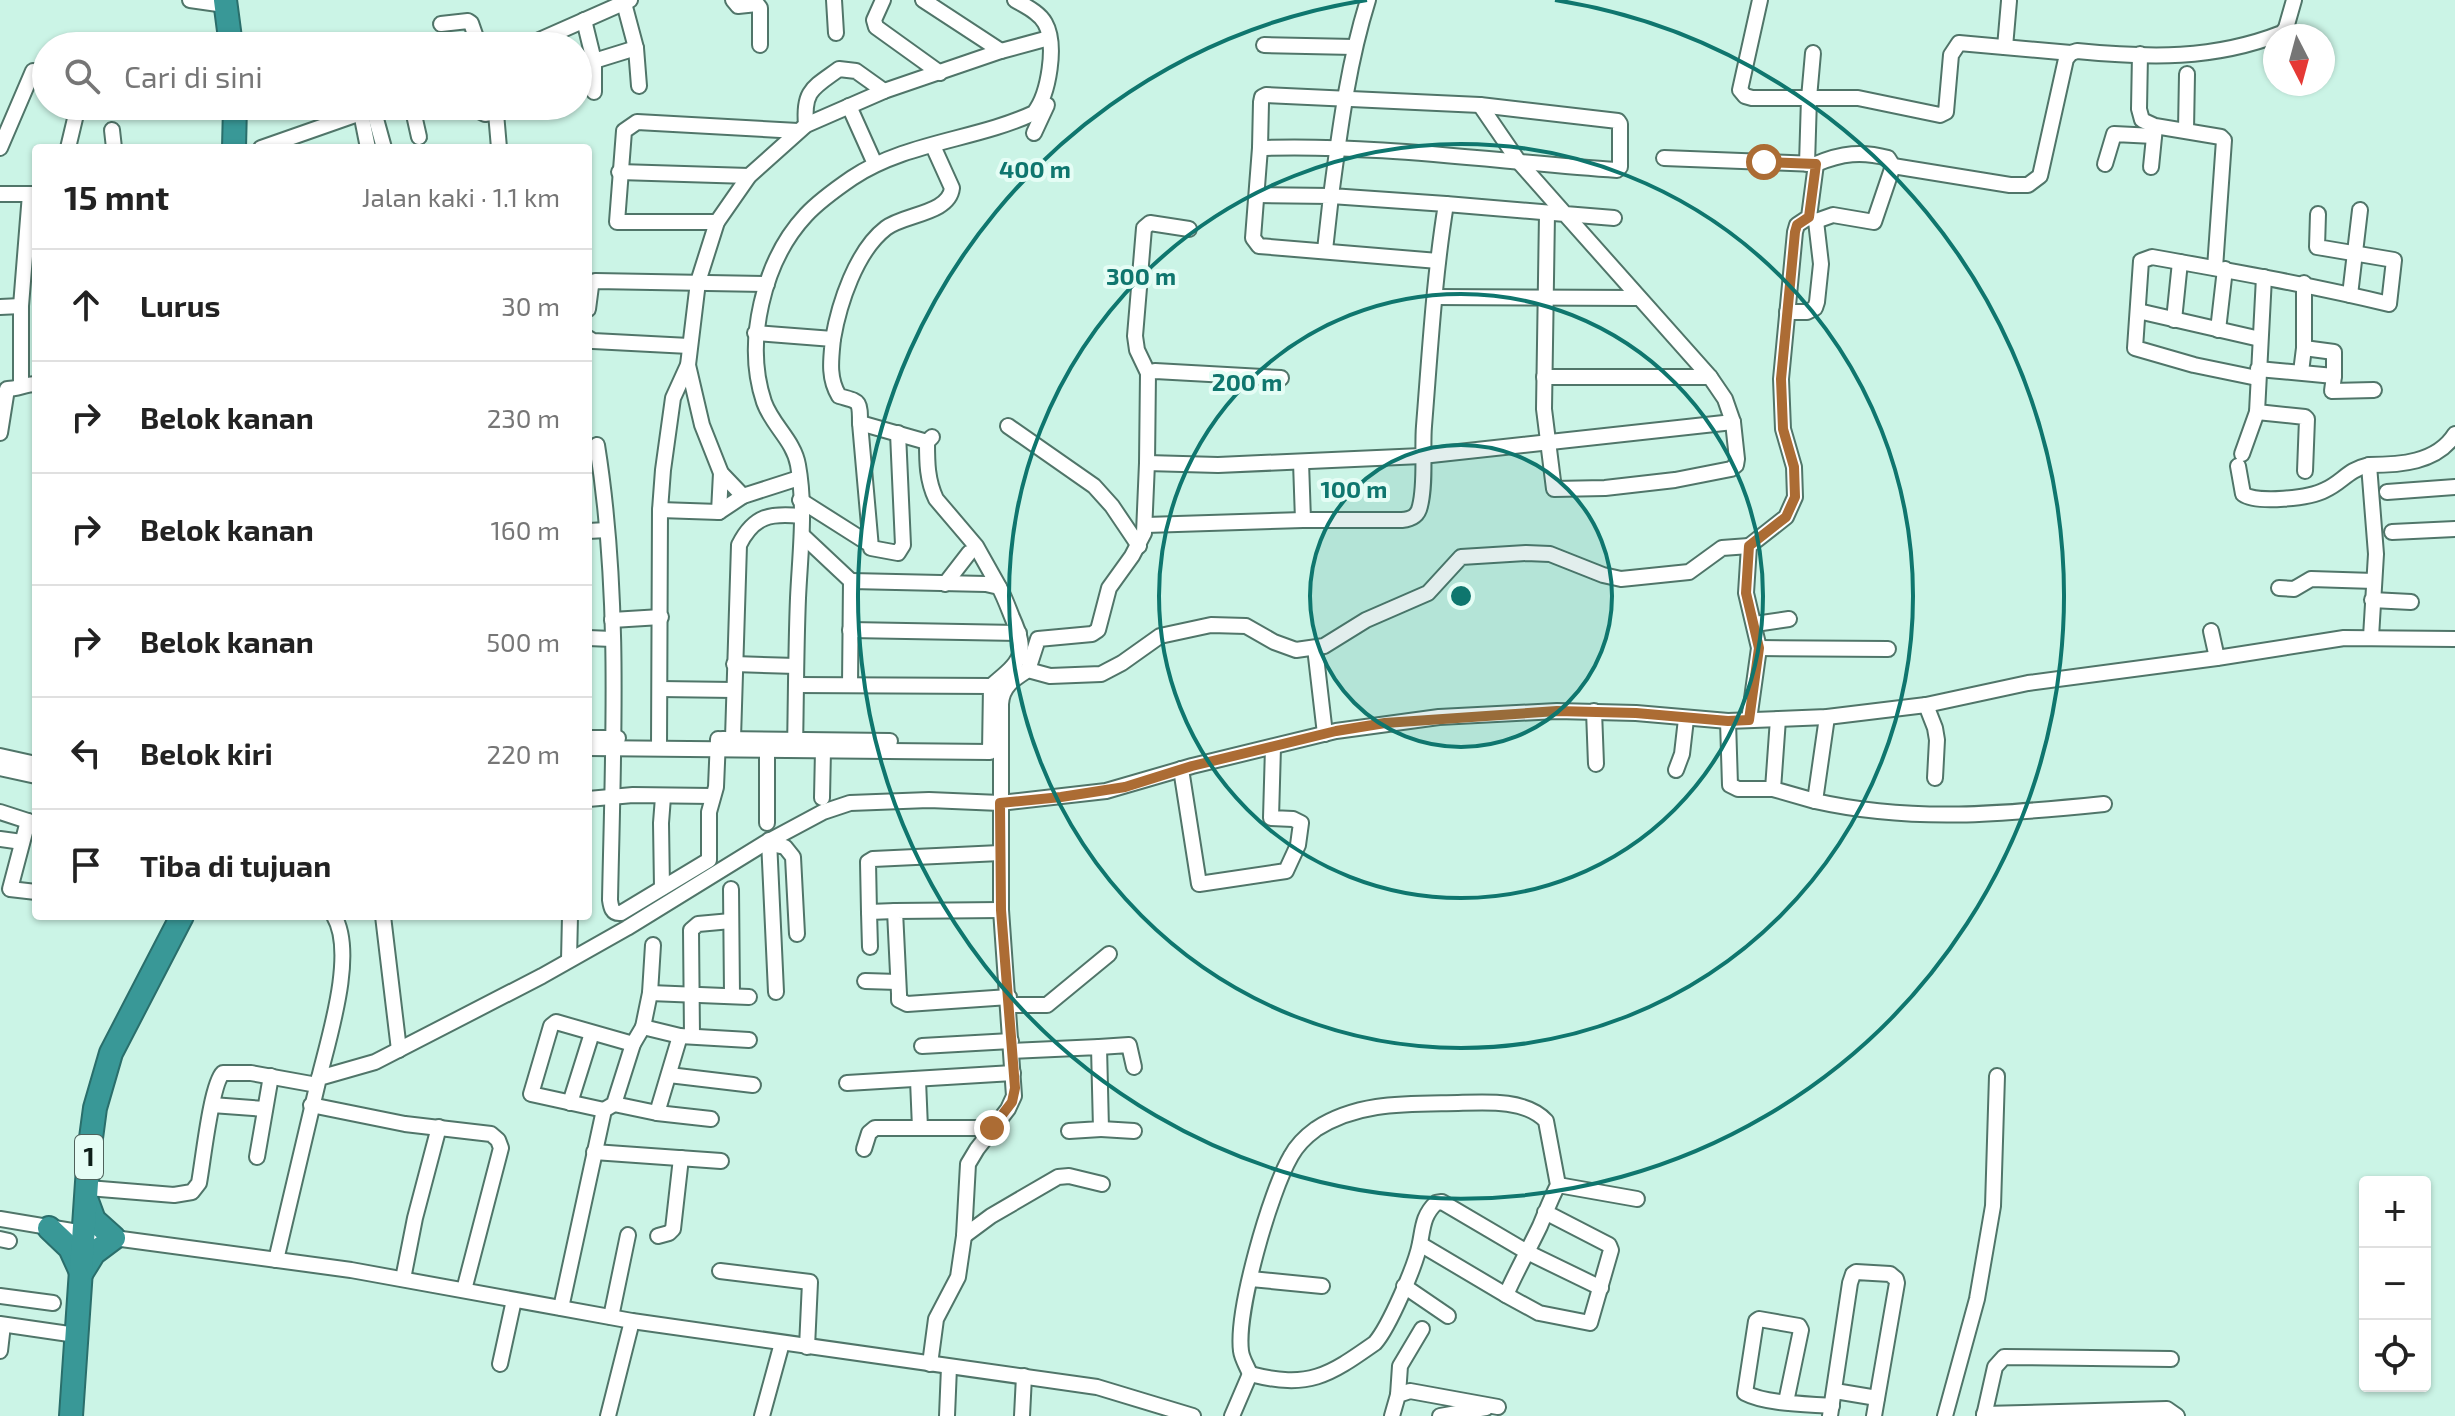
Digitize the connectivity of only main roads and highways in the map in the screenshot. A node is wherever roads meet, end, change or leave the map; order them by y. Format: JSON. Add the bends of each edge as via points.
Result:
{"nodes":[{"id":1,"x":225,"y":2,"type":"edge"},
{"id":2,"x":229,"y":32,"type":"edge"},
{"id":3,"x":235,"y":120,"type":"edge"},
{"id":4,"x":234,"y":144,"type":"edge"},
{"id":5,"x":180,"y":920,"type":"edge"},
{"id":6,"x":88,"y":1194,"type":"junction"},
{"id":7,"x":81,"y":1275,"type":"junction"},
{"id":8,"x":71,"y":1416,"type":"edge"}],
"edges":[{"from":1,"to":2,"type":"highway"},
{"from":3,"to":4,"type":"highway"},
{"from":5,"to":6,"type":"highway","number":"1","via":[[111,1053],[92,1130]]},
{"from":6,"to":7,"type":"highway","number":"1"},
{"from":6,"to":7,"type":"highway","via":[[94,1220],[114,1238],[94,1253]]},
{"from":6,"to":7,"type":"highway","via":[[72,1219],[49,1228],[70,1248]]},
{"from":7,"to":8,"type":"highway","number":"1"}]}
